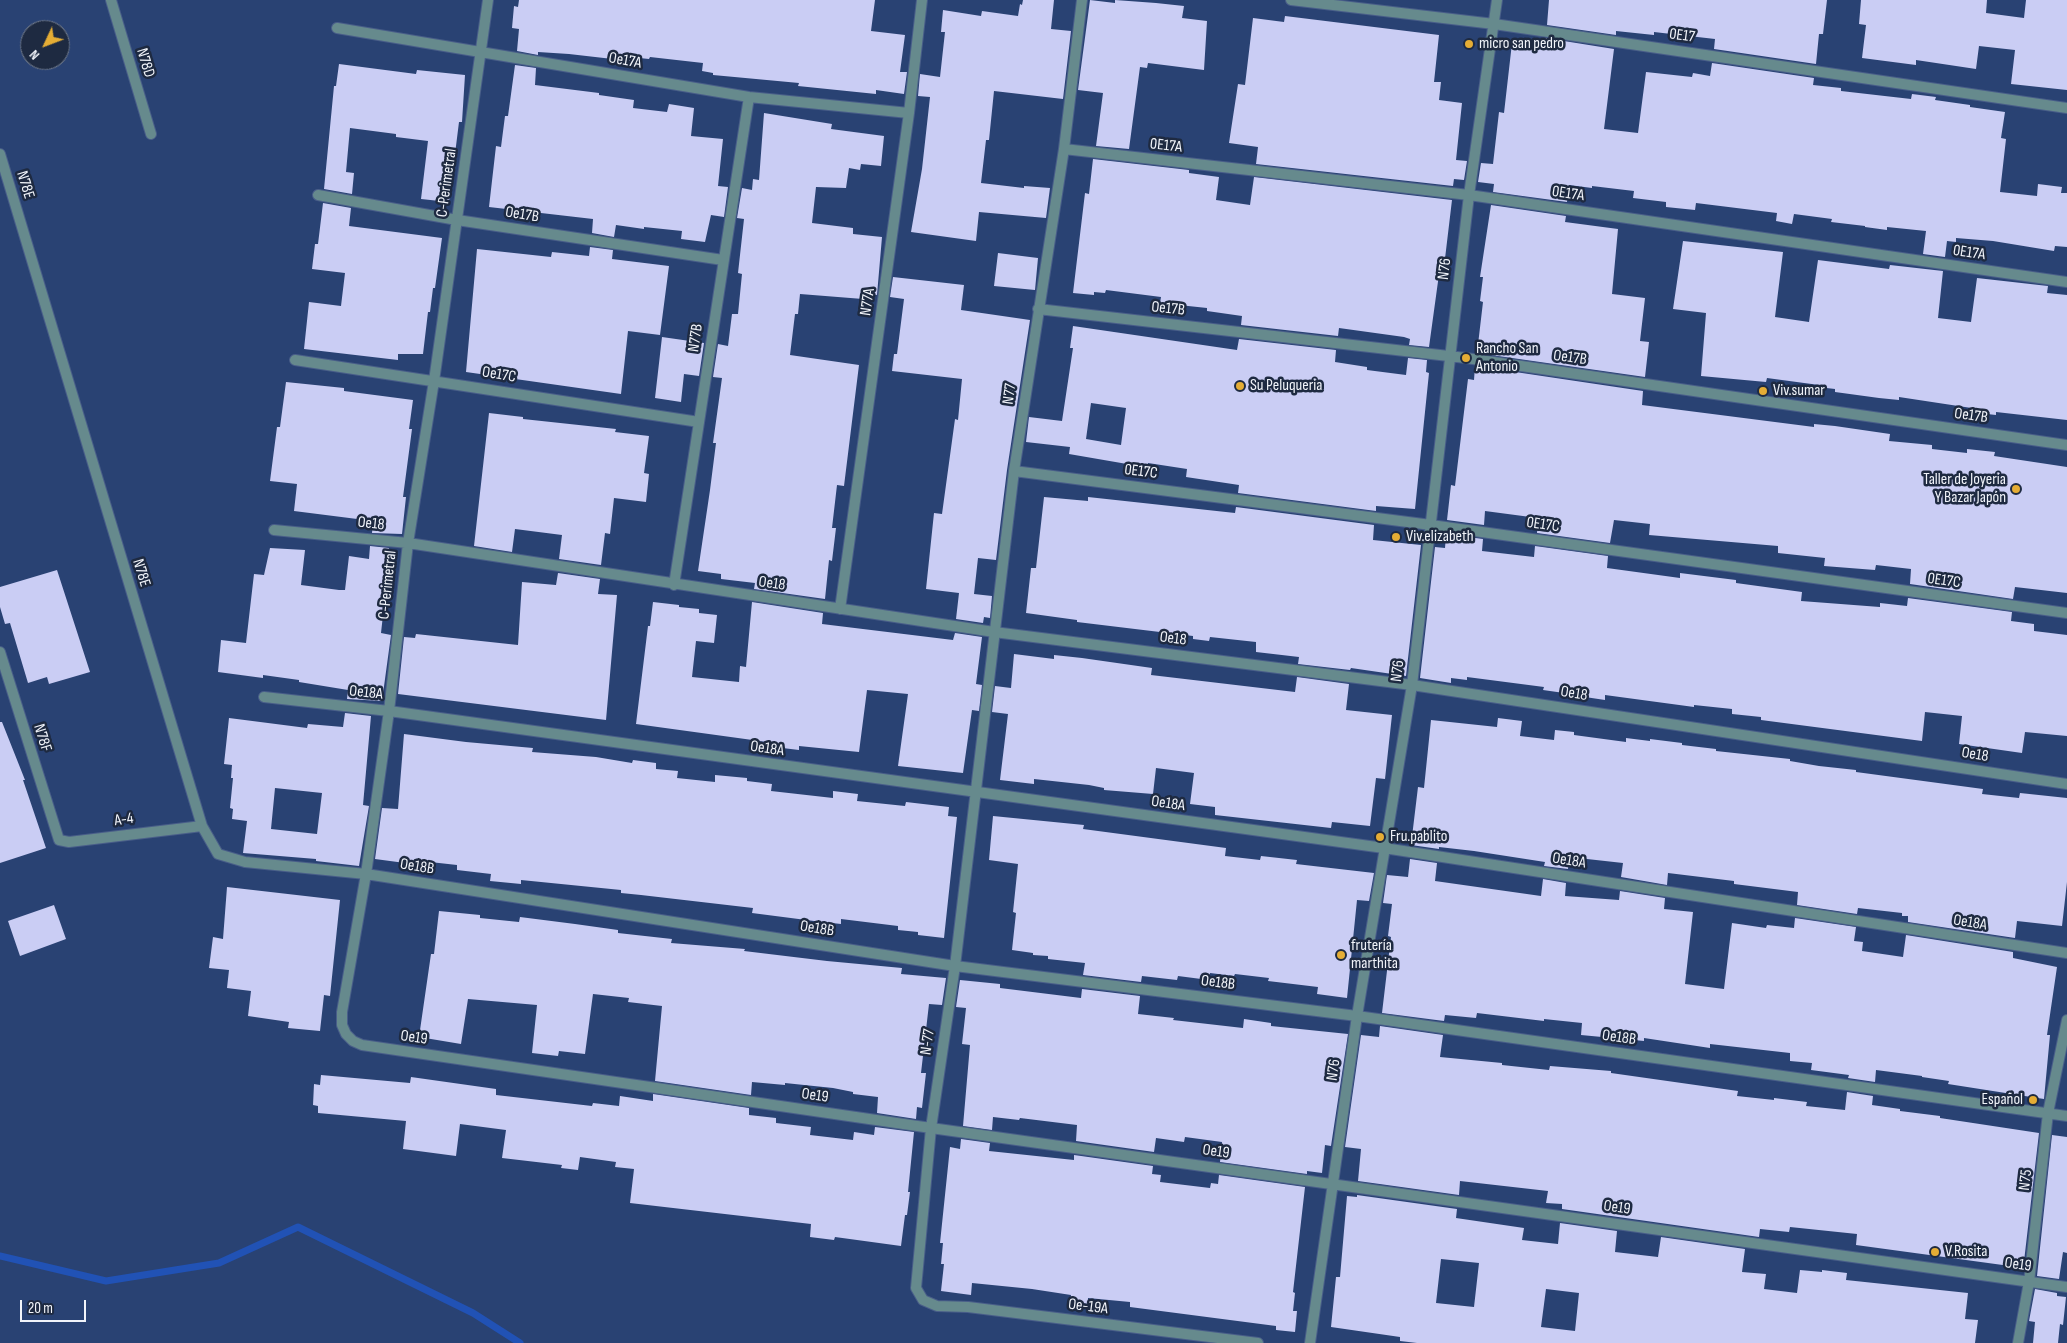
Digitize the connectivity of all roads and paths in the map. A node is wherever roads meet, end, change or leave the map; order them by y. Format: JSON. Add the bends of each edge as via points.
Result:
{"nodes":[{"id":1,"x":111,"y":0,"type":"edge"},
{"id":2,"x":488,"y":0,"type":"edge"},
{"id":3,"x":922,"y":0,"type":"edge"},
{"id":4,"x":1082,"y":0,"type":"edge"},
{"id":5,"x":1291,"y":0,"type":"edge"},
{"id":6,"x":1497,"y":0,"type":"edge"},
{"id":7,"x":1325,"y":2,"type":"edge"},
{"id":8,"x":1494,"y":24,"type":"junction"},
{"id":9,"x":336,"y":28,"type":"dead end"},
{"id":10,"x":481,"y":52,"type":"junction"},
{"id":11,"x":749,"y":97,"type":"junction"},
{"id":12,"x":2067,"y":108,"type":"edge"},
{"id":13,"x":910,"y":113,"type":"junction"},
{"id":14,"x":151,"y":134,"type":"dead end"},
{"id":15,"x":1064,"y":149,"type":"junction"},
{"id":16,"x":0,"y":154,"type":"edge"},
{"id":17,"x":318,"y":195,"type":"dead end"},
{"id":18,"x":1469,"y":195,"type":"junction"},
{"id":19,"x":457,"y":220,"type":"junction"},
{"id":20,"x":723,"y":260,"type":"junction"},
{"id":21,"x":2067,"y":282,"type":"edge"},
{"id":22,"x":1038,"y":309,"type":"junction"},
{"id":23,"x":1450,"y":356,"type":"junction"},
{"id":24,"x":295,"y":360,"type":"dead end"},
{"id":25,"x":434,"y":380,"type":"junction"},
{"id":26,"x":699,"y":422,"type":"junction"},
{"id":27,"x":2067,"y":445,"type":"edge"},
{"id":28,"x":1014,"y":471,"type":"junction"},
{"id":29,"x":1431,"y":525,"type":"junction"},
{"id":30,"x":274,"y":530,"type":"dead end"},
{"id":31,"x":408,"y":543,"type":"junction"},
{"id":32,"x":674,"y":585,"type":"junction"},
{"id":33,"x":840,"y":609,"type":"junction"},
{"id":34,"x":2067,"y":613,"type":"edge"},
{"id":35,"x":994,"y":632,"type":"junction"},
{"id":36,"x":0,"y":652,"type":"edge"},
{"id":37,"x":1412,"y":684,"type":"junction"},
{"id":38,"x":264,"y":697,"type":"dead end"},
{"id":39,"x":389,"y":711,"type":"junction"},
{"id":40,"x":2067,"y":784,"type":"edge"},
{"id":41,"x":975,"y":793,"type":"junction"},
{"id":42,"x":202,"y":826,"type":"junction"},
{"id":43,"x":55,"y":833,"type":"joint"},
{"id":44,"x":1384,"y":848,"type":"junction"},
{"id":45,"x":366,"y":874,"type":"junction"},
{"id":46,"x":2067,"y":953,"type":"edge"},
{"id":47,"x":955,"y":966,"type":"junction"},
{"id":48,"x":1357,"y":1016,"type":"junction"},
{"id":49,"x":2067,"y":1020,"type":"edge"},
{"id":50,"x":362,"y":1045,"type":"joint"},
{"id":51,"x":2048,"y":1113,"type":"junction"},
{"id":52,"x":2067,"y":1116,"type":"edge"},
{"id":53,"x":931,"y":1128,"type":"junction"},
{"id":54,"x":1332,"y":1183,"type":"junction"},
{"id":55,"x":2029,"y":1282,"type":"junction"},
{"id":56,"x":2067,"y":1287,"type":"edge"},
{"id":57,"x":918,"y":1294,"type":"joint"},
{"id":58,"x":1258,"y":1343,"type":"edge"},
{"id":59,"x":1310,"y":1343,"type":"edge"},
{"id":60,"x":2018,"y":1343,"type":"edge"}],
"edges":[{"from":1,"to":14,"type":"street","name":"N78D"},
{"from":2,"to":10,"type":"street","name":"C-Perimetral"},
{"from":3,"to":13,"type":"street","name":"N77A"},
{"from":4,"to":15,"type":"street","name":"N77"},
{"from":5,"to":7,"type":"street","name":"0E17"},
{"from":6,"to":8,"type":"street","name":"N76"},
{"from":7,"to":8,"type":"street","name":"0E17"},
{"from":8,"to":12,"type":"street","name":"0E17"},
{"from":8,"to":18,"type":"street","name":"N76"},
{"from":9,"to":10,"type":"street","name":"Oe17A"},
{"from":10,"to":11,"type":"street","name":"Oe17A"},
{"from":10,"to":19,"type":"street","name":"C-Perimetral"},
{"from":11,"to":13,"type":"street","name":"Oe17A"},
{"from":11,"to":20,"type":"street","name":"N77B"},
{"from":13,"to":33,"type":"street","name":"N77A"},
{"from":15,"to":18,"type":"street","name":"0E17A"},
{"from":15,"to":22,"type":"street","name":"N77"},
{"from":16,"to":42,"type":"street","name":"N78E"},
{"from":17,"to":19,"type":"street","name":"Oe17B"},
{"from":18,"to":21,"type":"street","name":"0E17A"},
{"from":18,"to":23,"type":"street","name":"N76"},
{"from":19,"to":20,"type":"street","name":"Oe17B"},
{"from":19,"to":25,"type":"street","name":"C-Perimetral"},
{"from":20,"to":26,"type":"street","name":"N77B"},
{"from":22,"to":23,"type":"street","name":"Oe17B"},
{"from":22,"to":28,"type":"street","name":"N77"},
{"from":23,"to":27,"type":"street","name":"Oe17B"},
{"from":23,"to":29,"type":"street","name":"N76"},
{"from":24,"to":25,"type":"street","name":"Oe17C"},
{"from":25,"to":26,"type":"street","name":"Oe17C"},
{"from":25,"to":31,"type":"street","name":"C-Perimetral"},
{"from":26,"to":32,"type":"street","name":"N77B"},
{"from":28,"to":29,"type":"street","name":"0E17C"},
{"from":28,"to":35,"type":"street","name":"N77"},
{"from":29,"to":34,"type":"street","name":"0E17C"},
{"from":29,"to":37,"type":"street","name":"N76"},
{"from":30,"to":31,"type":"street","name":"Oe18"},
{"from":31,"to":32,"type":"street","name":"Oe18"},
{"from":31,"to":39,"type":"street","name":"C-Perimetral"},
{"from":32,"to":33,"type":"street","name":"Oe18"},
{"from":33,"to":35,"type":"street","name":"Oe18"},
{"from":35,"to":37,"type":"street","name":"Oe18"},
{"from":35,"to":41,"type":"street","name":"N77"},
{"from":36,"to":43,"type":"street","name":"N78F"},
{"from":37,"to":40,"type":"street","name":"Oe18"},
{"from":37,"to":44,"type":"street","name":"N76"},
{"from":38,"to":39,"type":"street","name":"Oe18A"},
{"from":39,"to":41,"type":"street","name":"Oe18A"},
{"from":39,"to":45,"type":"street","name":"C-Perimetral"},
{"from":41,"to":44,"type":"street","name":"Oe18A"},
{"from":41,"to":47,"type":"street","name":"N-77"},
{"from":42,"to":43,"type":"street","name":"A-4","via":[[69,842],[59,840]]},
{"from":42,"to":45,"type":"street","name":"N78E","via":[[218,854],[244,862]]},
{"from":44,"to":46,"type":"street","name":"Oe18A"},
{"from":44,"to":48,"type":"street","name":"N76"},
{"from":45,"to":47,"type":"street","name":"Oe18B"},
{"from":45,"to":50,"type":"street","name":"C-Perimetral","via":[[342,1012],[346,1034]]},
{"from":47,"to":48,"type":"street","name":"Oe18B"},
{"from":47,"to":53,"type":"street","name":"N-77"},
{"from":48,"to":51,"type":"street","name":"Oe18B"},
{"from":48,"to":54,"type":"street","name":"N76"},
{"from":49,"to":51,"type":"street","name":"N75"},
{"from":50,"to":53,"type":"street","name":"Oe19"},
{"from":51,"to":52,"type":"street","name":"Oe18B"},
{"from":51,"to":55,"type":"street","name":"N75"},
{"from":53,"to":54,"type":"street","name":"Oe19"},
{"from":53,"to":57,"type":"street","name":"N-77","via":[[915,1280]]},
{"from":54,"to":55,"type":"street","name":"Oe19"},
{"from":54,"to":59,"type":"street","name":"N76"},
{"from":55,"to":56,"type":"street","name":"Oe19"},
{"from":55,"to":60,"type":"street","name":"N75"},
{"from":57,"to":58,"type":"street","name":"Oe-19A","via":[[929,1304],[937,1306]]}]}
